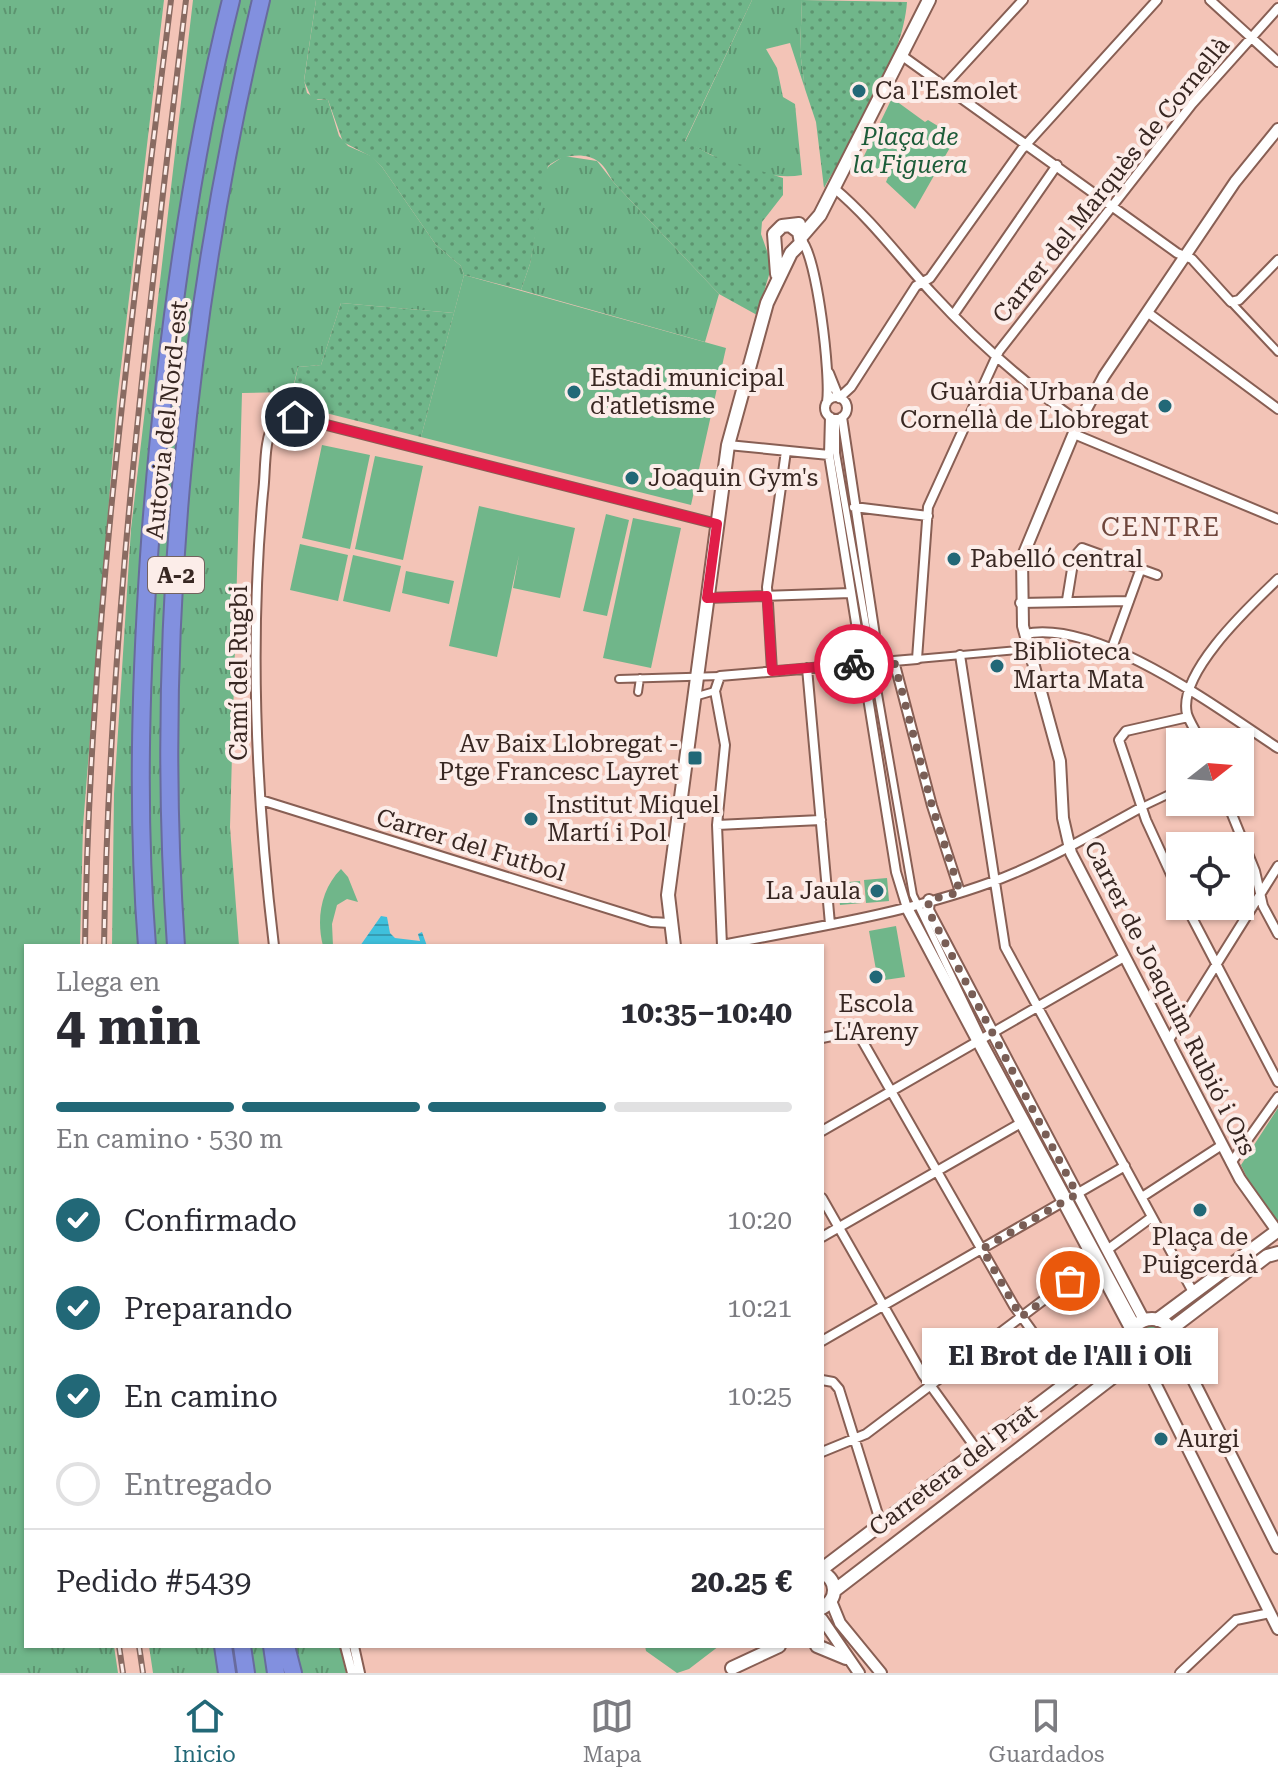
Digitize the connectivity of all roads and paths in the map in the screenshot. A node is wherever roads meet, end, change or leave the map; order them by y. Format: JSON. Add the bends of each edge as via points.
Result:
{"nodes":[{"id":1,"x":231,"y":0,"type":"edge"},
{"id":2,"x":261,"y":0,"type":"edge"},
{"id":3,"x":929,"y":0,"type":"edge"},
{"id":4,"x":1023,"y":0,"type":"edge"},
{"id":5,"x":1157,"y":0,"type":"edge"},
{"id":6,"x":1210,"y":0,"type":"edge"},
{"id":7,"x":1278,"y":8,"type":"edge"},
{"id":8,"x":1252,"y":38,"type":"junction"},
{"id":9,"x":901,"y":55,"type":"junction"},
{"id":10,"x":1278,"y":62,"type":"edge"},
{"id":11,"x":945,"y":85,"type":"junction"},
{"id":12,"x":1278,"y":129,"type":"edge"},
{"id":13,"x":1027,"y":144,"type":"junction"},
{"id":14,"x":1057,"y":165,"type":"junction"},
{"id":15,"x":834,"y":188,"type":"junction"},
{"id":16,"x":1110,"y":205,"type":"junction"},
{"id":17,"x":820,"y":215,"type":"junction"},
{"id":18,"x":791,"y":226,"type":"junction"},
{"id":19,"x":797,"y":245,"type":"junction"},
{"id":20,"x":776,"y":248,"type":"junction"},
{"id":21,"x":1185,"y":256,"type":"junction"},
{"id":22,"x":1278,"y":260,"type":"edge"},
{"id":23,"x":923,"y":282,"type":"junction"},
{"id":24,"x":776,"y":287,"type":"junction"},
{"id":25,"x":1231,"y":302,"type":"junction"},
{"id":26,"x":1147,"y":312,"type":"junction"},
{"id":27,"x":954,"y":314,"type":"junction"},
{"id":28,"x":1278,"y":352,"type":"edge"},
{"id":29,"x":997,"y":357,"type":"junction"},
{"id":30,"x":829,"y":373,"type":"junction"},
{"id":31,"x":839,"y":398,"type":"junction"},
{"id":32,"x":827,"y":402,"type":"junction"},
{"id":33,"x":1278,"y":409,"type":"edge"},
{"id":34,"x":836,"y":419,"type":"junction"},
{"id":35,"x":1079,"y":422,"type":"junction"},
{"id":36,"x":1074,"y":434,"type":"junction"},
{"id":37,"x":728,"y":445,"type":"junction"},
{"id":38,"x":786,"y":451,"type":"junction"},
{"id":39,"x":829,"y":455,"type":"junction"},
{"id":40,"x":854,"y":507,"type":"junction"},
{"id":41,"x":928,"y":516,"type":"junction"},
{"id":42,"x":1278,"y":519,"type":"edge"},
{"id":43,"x":717,"y":524,"type":"junction"},
{"id":44,"x":1141,"y":568,"type":"junction"},
{"id":45,"x":1157,"y":575,"type":"dead end"},
{"id":46,"x":1278,"y":579,"type":"edge"},
{"id":47,"x":851,"y":593,"type":"junction"},
{"id":48,"x":767,"y":596,"type":"junction"},
{"id":49,"x":707,"y":598,"type":"junction"},
{"id":50,"x":1067,"y":600,"type":"junction"},
{"id":51,"x":1129,"y":601,"type":"junction"},
{"id":52,"x":1020,"y":603,"type":"junction"},
{"id":53,"x":1025,"y":634,"type":"junction"},
{"id":54,"x":1112,"y":648,"type":"junction"},
{"id":55,"x":1029,"y":649,"type":"junction"},
{"id":56,"x":960,"y":655,"type":"junction"},
{"id":57,"x":917,"y":659,"type":"junction"},
{"id":58,"x":894,"y":661,"type":"junction"},
{"id":59,"x":871,"y":663,"type":"junction"},
{"id":60,"x":807,"y":668,"type":"junction"},
{"id":61,"x":772,"y":671,"type":"junction"},
{"id":62,"x":696,"y":676,"type":"junction"},
{"id":63,"x":720,"y":676,"type":"junction"},
{"id":64,"x":640,"y":678,"type":"junction"},
{"id":65,"x":619,"y":679,"type":"dead end"},
{"id":66,"x":715,"y":691,"type":"junction"},
{"id":67,"x":638,"y":692,"type":"dead end"},
{"id":68,"x":1190,"y":692,"type":"junction"},
{"id":69,"x":694,"y":697,"type":"junction"},
{"id":70,"x":1188,"y":717,"type":"junction"},
{"id":71,"x":1194,"y":728,"type":"edge"},
{"id":72,"x":1278,"y":748,"type":"edge"},
{"id":73,"x":1166,"y":796,"type":"edge"},
{"id":74,"x":261,"y":800,"type":"junction"},
{"id":75,"x":1142,"y":807,"type":"junction"},
{"id":76,"x":1232,"y":816,"type":"edge"},
{"id":77,"x":821,"y":820,"type":"junction"},
{"id":78,"x":717,"y":825,"type":"junction"},
{"id":79,"x":1069,"y":846,"type":"junction"},
{"id":80,"x":1166,"y":862,"type":"edge"},
{"id":81,"x":1278,"y":866,"type":"edge"},
{"id":82,"x":995,"y":881,"type":"junction"},
{"id":83,"x":960,"y":892,"type":"junction"},
{"id":84,"x":1261,"y":894,"type":"junction"},
{"id":85,"x":929,"y":900,"type":"junction"},
{"id":86,"x":912,"y":906,"type":"junction"},
{"id":87,"x":1193,"y":920,"type":"edge"},
{"id":88,"x":670,"y":923,"type":"junction"},
{"id":89,"x":830,"y":924,"type":"junction"},
{"id":90,"x":1278,"y":934,"type":"edge"},
{"id":91,"x":147,"y":944,"type":"edge"},
{"id":92,"x":176,"y":944,"type":"edge"},
{"id":93,"x":274,"y":944,"type":"edge"},
{"id":94,"x":674,"y":944,"type":"edge"},
{"id":95,"x":722,"y":944,"type":"edge"},
{"id":96,"x":732,"y":944,"type":"edge"},
{"id":97,"x":1124,"y":957,"type":"junction"},
{"id":98,"x":1216,"y":965,"type":"junction"},
{"id":99,"x":1038,"y":1007,"type":"junction"},
{"id":100,"x":993,"y":1033,"type":"junction"},
{"id":101,"x":824,"y":1038,"type":"edge"},
{"id":102,"x":980,"y":1040,"type":"junction"},
{"id":103,"x":1169,"y":1040,"type":"junction"},
{"id":104,"x":1278,"y":1082,"type":"edge"},
{"id":105,"x":891,"y":1091,"type":"junction"},
{"id":106,"x":1278,"y":1097,"type":"edge"},
{"id":107,"x":1021,"y":1123,"type":"junction"},
{"id":108,"x":824,"y":1130,"type":"edge"},
{"id":109,"x":1222,"y":1145,"type":"junction"},
{"id":110,"x":1231,"y":1163,"type":"junction"},
{"id":111,"x":1125,"y":1166,"type":"junction"},
{"id":112,"x":937,"y":1171,"type":"junction"},
{"id":113,"x":1142,"y":1197,"type":"junction"},
{"id":114,"x":1070,"y":1198,"type":"junction"},
{"id":115,"x":824,"y":1201,"type":"edge"},
{"id":116,"x":1152,"y":1217,"type":"junction"},
{"id":117,"x":839,"y":1227,"type":"junction"},
{"id":118,"x":1278,"y":1230,"type":"edge"},
{"id":119,"x":824,"y":1236,"type":"edge"},
{"id":120,"x":1278,"y":1245,"type":"edge"},
{"id":121,"x":982,"y":1249,"type":"junction"},
{"id":122,"x":1107,"y":1250,"type":"junction"},
{"id":123,"x":1278,"y":1253,"type":"edge"},
{"id":124,"x":1094,"y":1262,"type":"junction"},
{"id":125,"x":1193,"y":1292,"type":"junction"},
{"id":126,"x":883,"y":1305,"type":"junction"},
{"id":127,"x":1021,"y":1317,"type":"junction"},
{"id":128,"x":1139,"y":1325,"type":"junction"},
{"id":129,"x":1171,"y":1329,"type":"junction"},
{"id":130,"x":824,"y":1340,"type":"edge"},
{"id":131,"x":1175,"y":1344,"type":"junction"},
{"id":132,"x":1142,"y":1362,"type":"junction"},
{"id":133,"x":824,"y":1381,"type":"edge"},
{"id":134,"x":1068,"y":1381,"type":"junction"},
{"id":135,"x":930,"y":1386,"type":"junction"},
{"id":136,"x":855,"y":1440,"type":"junction"},
{"id":137,"x":977,"y":1450,"type":"junction"},
{"id":138,"x":824,"y":1451,"type":"edge"},
{"id":139,"x":881,"y":1524,"type":"junction"},
{"id":140,"x":1278,"y":1548,"type":"edge"},
{"id":141,"x":839,"y":1556,"type":"junction"},
{"id":142,"x":824,"y":1557,"type":"edge"},
{"id":143,"x":824,"y":1569,"type":"edge"},
{"id":144,"x":824,"y":1573,"type":"edge"},
{"id":145,"x":829,"y":1600,"type":"edge"},
{"id":146,"x":1270,"y":1613,"type":"junction"},
{"id":147,"x":824,"y":1622,"type":"edge"},
{"id":148,"x":1278,"y":1629,"type":"edge"},
{"id":149,"x":221,"y":1648,"type":"edge"},
{"id":150,"x":221,"y":1648,"type":"edge"},
{"id":151,"x":242,"y":1648,"type":"edge"},
{"id":152,"x":272,"y":1648,"type":"edge"},
{"id":153,"x":287,"y":1648,"type":"edge"},
{"id":154,"x":346,"y":1648,"type":"edge"},
{"id":155,"x":354,"y":1648,"type":"edge"},
{"id":156,"x":754,"y":1648,"type":"edge"},
{"id":157,"x":775,"y":1648,"type":"edge"},
{"id":158,"x":822,"y":1648,"type":"edge"},
{"id":159,"x":846,"y":1658,"type":"junction"},
{"id":160,"x":729,"y":1670,"type":"edge"},
{"id":161,"x":220,"y":1673,"type":"edge"},
{"id":162,"x":227,"y":1673,"type":"edge"},
{"id":163,"x":246,"y":1673,"type":"edge"},
{"id":164,"x":276,"y":1673,"type":"edge"},
{"id":165,"x":293,"y":1673,"type":"edge"},
{"id":166,"x":352,"y":1673,"type":"edge"},
{"id":167,"x":360,"y":1673,"type":"edge"},
{"id":168,"x":859,"y":1673,"type":"edge"},
{"id":169,"x":881,"y":1673,"type":"edge"},
{"id":170,"x":1180,"y":1673,"type":"edge"}],
"edges":[{"from":1,"to":91,"type":"highway","name":"Autovia del Nord-est","number":"A-2","via":[[188,213],[158,442],[143,668]]},
{"from":2,"to":92,"type":"highway","name":"Autovia del Nord-est","number":"A-2","via":[[212,240],[186,429],[170,769]]},
{"from":3,"to":9,"type":"main road"},
{"from":4,"to":11,"type":"street"},
{"from":5,"to":13,"type":"street"},
{"from":6,"to":8,"type":"street"},
{"from":7,"to":8,"type":"street","name":"Carrer del Marquès de Cornellà"},
{"from":8,"to":10,"type":"street"},
{"from":8,"to":16,"type":"street","name":"Carrer del Marquès de Cornellà"},
{"from":9,"to":11,"type":"street"},
{"from":9,"to":15,"type":"main road"},
{"from":11,"to":13,"type":"street"},
{"from":12,"to":21,"type":"street","name":"Carrer de Joaquim Rubió i Ors"},
{"from":13,"to":14,"type":"street"},
{"from":13,"to":23,"type":"street"},
{"from":14,"to":16,"type":"street"},
{"from":14,"to":27,"type":"street"},
{"from":15,"to":17,"type":"main road"},
{"from":15,"to":23,"type":"street"},
{"from":16,"to":21,"type":"street"},
{"from":16,"to":29,"type":"street","name":"Carrer del Marquès de Cornellà"},
{"from":17,"to":18,"type":"main road"},
{"from":17,"to":19,"type":"main road"},
{"from":18,"to":19,"type":"main road"},
{"from":18,"to":20,"type":"main road","via":[[775,232]]},
{"from":19,"to":20,"type":"main road"},
{"from":19,"to":24,"type":"main road"},
{"from":19,"to":30,"type":"street","via":[[812,264]]},
{"from":20,"to":24,"type":"main road"},
{"from":21,"to":25,"type":"street"},
{"from":21,"to":26,"type":"street","name":"Carrer de Joaquim Rubió i Ors"},
{"from":22,"to":25,"type":"street"},
{"from":23,"to":27,"type":"street"},
{"from":23,"to":31,"type":"street"},
{"from":24,"to":37,"type":"main road","via":[[762,318]]},
{"from":25,"to":28,"type":"street"},
{"from":26,"to":33,"type":"street"},
{"from":26,"to":35,"type":"street","name":"Carrer de Joaquim Rubió i Ors"},
{"from":27,"to":29,"type":"street"},
{"from":29,"to":35,"type":"street"},
{"from":29,"to":41,"type":"street","name":"Carrer del Marquès de Cornellà"},
{"from":30,"to":31,"type":"street"},
{"from":30,"to":32,"type":"street"},
{"from":31,"to":32,"type":"street"},
{"from":31,"to":34,"type":"street","via":[[846,408]]},
{"from":32,"to":34,"type":"street","via":[[825,409]]},
{"from":34,"to":39,"type":"street"},
{"from":34,"to":40,"type":"street"},
{"from":34,"to":59,"type":"street","via":[[836,453]]},
{"from":35,"to":36,"type":"street","name":"Carrer de Joaquim Rubió i Ors"},
{"from":36,"to":42,"type":"street"},
{"from":36,"to":52,"type":"street","name":"Carrer de Joaquim Rubió i Ors","via":[[1025,548]]},
{"from":37,"to":38,"type":"street"},
{"from":37,"to":43,"type":"main road"},
{"from":38,"to":39,"type":"street"},
{"from":38,"to":48,"type":"street"},
{"from":39,"to":47,"type":"street"},
{"from":40,"to":41,"type":"street"},
{"from":40,"to":59,"type":"street"},
{"from":41,"to":57,"type":"street","name":"Carrer del Marquès de Cornellà"},
{"from":43,"to":49,"type":"main road"},
{"from":43,"to":74,"type":"street","name":"Camí del Rugbi","via":[[295,417],[280,418],[272,427],[262,508],[257,665]]},
{"from":44,"to":45,"type":"street"},
{"from":44,"to":50,"type":"street","via":[[1080,548]]},
{"from":44,"to":51,"type":"street"},
{"from":46,"to":68,"type":"street","via":[[1209,651]]},
{"from":47,"to":48,"type":"street"},
{"from":47,"to":59,"type":"street"},
{"from":48,"to":49,"type":"street"},
{"from":48,"to":61,"type":"street"},
{"from":49,"to":62,"type":"main road"},
{"from":50,"to":51,"type":"street"},
{"from":50,"to":52,"type":"street"},
{"from":51,"to":54,"type":"street"},
{"from":52,"to":53,"type":"street","name":"Carrer de Joaquim Rubió i Ors"},
{"from":53,"to":54,"type":"street","via":[[1083,637]]},
{"from":53,"to":55,"type":"street","name":"Carrer de Joaquim Rubió i Ors"},
{"from":54,"to":68,"type":"street"},
{"from":55,"to":56,"type":"street"},
{"from":55,"to":79,"type":"street","name":"Carrer de Joaquim Rubió i Ors","via":[[1060,761]]},
{"from":56,"to":57,"type":"street"},
{"from":56,"to":82,"type":"street"},
{"from":57,"to":58,"type":"street"},
{"from":58,"to":59,"type":"street"},
{"from":58,"to":83,"type":"street"},
{"from":59,"to":60,"type":"street"},
{"from":59,"to":86,"type":"street","via":[[896,872]]},
{"from":60,"to":61,"type":"street"},
{"from":60,"to":77,"type":"street"},
{"from":61,"to":63,"type":"street"},
{"from":62,"to":63,"type":"street"},
{"from":62,"to":64,"type":"street"},
{"from":62,"to":69,"type":"main road"},
{"from":63,"to":66,"type":"street"},
{"from":64,"to":65,"type":"street"},
{"from":64,"to":67,"type":"street"},
{"from":66,"to":69,"type":"street"},
{"from":66,"to":78,"type":"street","via":[[725,745]]},
{"from":68,"to":70,"type":"street"},
{"from":68,"to":72,"type":"street"},
{"from":69,"to":88,"type":"main road","via":[[668,895]]},
{"from":70,"to":71,"type":"street"},
{"from":70,"to":75,"type":"street","via":[[1126,731],[1119,740]]},
{"from":73,"to":75,"type":"street"},
{"from":74,"to":88,"type":"street","name":"Carrer del Futbol","via":[[651,922]]},
{"from":74,"to":93,"type":"street","name":"Camí del Rugbi"},
{"from":75,"to":79,"type":"street"},
{"from":75,"to":80,"type":"street"},
{"from":76,"to":84,"type":"street"},
{"from":77,"to":78,"type":"street"},
{"from":77,"to":89,"type":"street"},
{"from":78,"to":95,"type":"street"},
{"from":79,"to":82,"type":"street"},
{"from":79,"to":97,"type":"street","name":"Carrer de Joaquim Rubió i Ors"},
{"from":81,"to":84,"type":"street"},
{"from":82,"to":83,"type":"street"},
{"from":82,"to":99,"type":"street","via":[[1005,947]]},
{"from":83,"to":85,"type":"street"},
{"from":84,"to":90,"type":"street"},
{"from":84,"to":98,"type":"street"},
{"from":85,"to":86,"type":"street"},
{"from":85,"to":100,"type":"street","via":[[928,910]]},
{"from":86,"to":89,"type":"street"},
{"from":86,"to":102,"type":"street"},
{"from":87,"to":98,"type":"street"},
{"from":88,"to":94,"type":"main road"},
{"from":89,"to":96,"type":"street"},
{"from":97,"to":99,"type":"street"},
{"from":97,"to":103,"type":"street","name":"Carrer de Joaquim Rubió i Ors"},
{"from":98,"to":103,"type":"street"},
{"from":98,"to":104,"type":"street"},
{"from":99,"to":100,"type":"street"},
{"from":99,"to":111,"type":"street"},
{"from":100,"to":102,"type":"street"},
{"from":100,"to":114,"type":"street"},
{"from":101,"to":105,"type":"street","via":[[859,1035]]},
{"from":102,"to":105,"type":"street"},
{"from":102,"to":107,"type":"street"},
{"from":102,"to":114,"type":"street"},
{"from":103,"to":109,"type":"street","name":"Carrer de Joaquim Rubió i Ors"},
{"from":105,"to":108,"type":"street"},
{"from":105,"to":112,"type":"street"},
{"from":106,"to":110,"type":"street"},
{"from":107,"to":112,"type":"street"},
{"from":107,"to":114,"type":"street"},
{"from":109,"to":110,"type":"street","name":"Carrer de Joaquim Rubió i Ors"},
{"from":109,"to":113,"type":"street"},
{"from":110,"to":118,"type":"street","name":"Carrer de Joaquim Rubió i Ors"},
{"from":111,"to":113,"type":"street"},
{"from":111,"to":114,"type":"street"},
{"from":112,"to":117,"type":"street"},
{"from":112,"to":121,"type":"street"},
{"from":113,"to":116,"type":"street"},
{"from":114,"to":121,"type":"street"},
{"from":114,"to":122,"type":"street"},
{"from":114,"to":124,"type":"street"},
{"from":114,"to":128,"type":"street"},
{"from":115,"to":117,"type":"street"},
{"from":116,"to":122,"type":"street"},
{"from":116,"to":125,"type":"street"},
{"from":117,"to":119,"type":"street"},
{"from":117,"to":126,"type":"street"},
{"from":118,"to":120,"type":"main road"},
{"from":118,"to":125,"type":"main road","name":"Carretera del Prat"},
{"from":121,"to":126,"type":"street"},
{"from":121,"to":127,"type":"street"},
{"from":122,"to":128,"type":"street"},
{"from":123,"to":129,"type":"main road"},
{"from":124,"to":127,"type":"street"},
{"from":124,"to":128,"type":"street"},
{"from":125,"to":128,"type":"main road","name":"Carretera del Prat"},
{"from":126,"to":130,"type":"street"},
{"from":126,"to":135,"type":"street"},
{"from":127,"to":134,"type":"street"},
{"from":127,"to":135,"type":"street"},
{"from":128,"to":129,"type":"main road"},
{"from":128,"to":132,"type":"main road","via":[[1131,1349]]},
{"from":128,"to":134,"type":"main road","name":"Carretera del Prat"},
{"from":129,"to":131,"type":"main road"},
{"from":131,"to":132,"type":"main road","via":[[1163,1362]]},
{"from":131,"to":140,"type":"street"},
{"from":132,"to":145,"type":"main road","name":"Carretera del Prat","via":[[1097,1388]]},
{"from":132,"to":146,"type":"street"},
{"from":133,"to":136,"type":"street","via":[[837,1386]]},
{"from":134,"to":137,"type":"main road","name":"Carretera del Prat"},
{"from":135,"to":136,"type":"street"},
{"from":135,"to":137,"type":"street"},
{"from":136,"to":138,"type":"street"},
{"from":136,"to":139,"type":"street"},
{"from":137,"to":139,"type":"main road","name":"Carretera del Prat"},
{"from":139,"to":141,"type":"main road","name":"Carretera del Prat"},
{"from":141,"to":142,"type":"street"},
{"from":141,"to":143,"type":"main road","name":"Carretera del Prat"},
{"from":144,"to":145,"type":"main road","via":[[832,1580]]},
{"from":145,"to":169,"type":"street","via":[[840,1623]]},
{"from":146,"to":148,"type":"street"},
{"from":146,"to":170,"type":"street","via":[[1236,1620]]},
{"from":147,"to":159,"type":"street"},
{"from":149,"to":161,"type":"highway"},
{"from":150,"to":162,"type":"highway"},
{"from":151,"to":163,"type":"highway"},
{"from":152,"to":164,"type":"highway"},
{"from":153,"to":165,"type":"highway"},
{"from":154,"to":166,"type":"street"},
{"from":155,"to":167,"type":"street"},
{"from":156,"to":160,"type":"main road"},
{"from":157,"to":160,"type":"main road"},
{"from":158,"to":159,"type":"main road"},
{"from":159,"to":168,"type":"street"}]}
